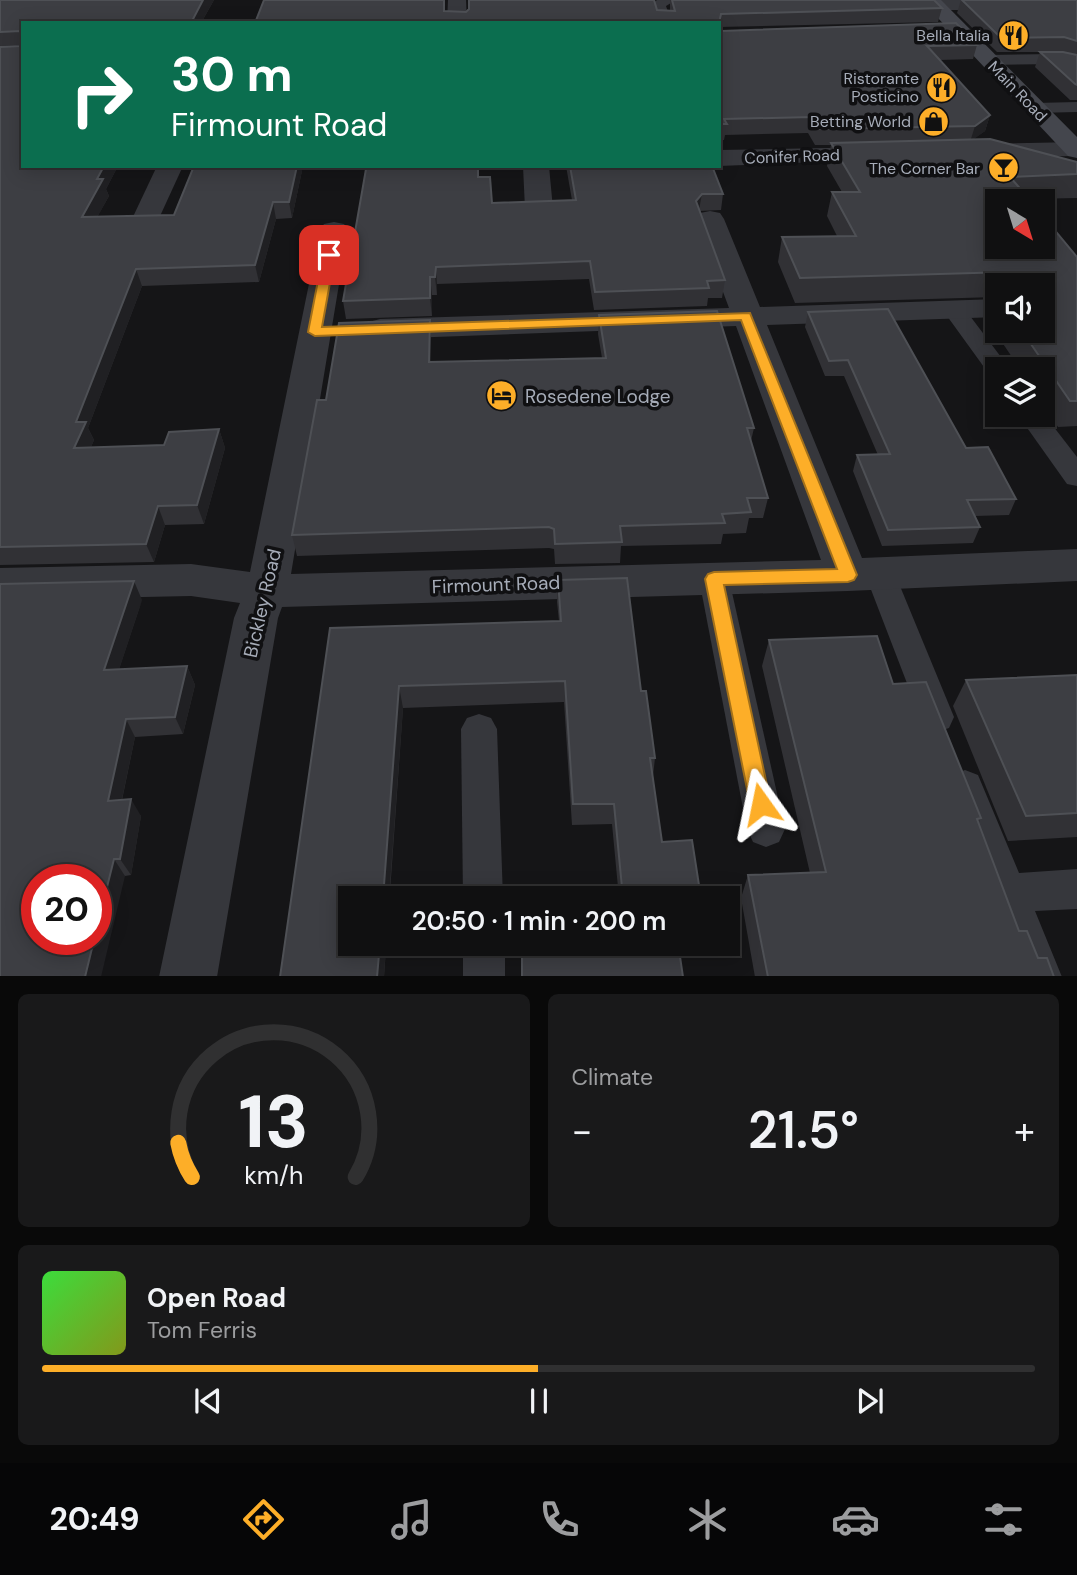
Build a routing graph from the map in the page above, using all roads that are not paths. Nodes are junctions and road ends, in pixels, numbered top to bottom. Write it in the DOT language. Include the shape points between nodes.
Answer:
graph roads {
  1 [pos="457,0"];
  2 [pos="668,0"];
  3 [pos="933,3"];
  4 [pos="1077,4"];
  5 [pos="457,21"];
  6 [pos="664,21"];
  7 [pos="959,30"];
  8 [pos="932,31"];
  9 [pos="988,60"];
  10 [pos="1077,64"];
  11 [pos="1077,107"];
  12 [pos="1035,108"];
  13 [pos="1076,150"];
  14 [pos="955,152"];
  15 [pos="900,153"];
  16 [pos="721,158"];
  17 [pos="169,168"];
  18 [pos="536,168"];
  19 [pos="539,209"];
  20 [pos="710,219"];
  21 [pos="145,221"];
  22 [pos="334,230"];
  23 [pos="985,308"];
  24 [pos="953,309"];
  25 [pos="746,316"];
  26 [pos="315,332"];
  27 [pos="989,357"];
  28 [pos="1040,427"];
  29 [pos="1077,477"];
  30 [pos="1076,567"];
  31 [pos="864,574"];
  32 [pos="714,579"];
  33 [pos="0,584"];
  34 [pos="267,591"];
  35 [pos="479,729"];
  36 [pos="766,829"];
  37 [pos="483,886"];
  38 [pos="1077,889"];
  39 [pos="1007,893"];
  40 [pos="484,956"];
  41 [pos="188,976"];
  42 [pos="484,976"];
  43 [pos="1041,976"];
  1 -- 5 [label="street"];
  2 -- 6 [label="lane" via="659,4"];
  3 -- 4 [label="street"];
  3 -- 7 [label="main road, Main Road"];
  7 -- 8 [label="street"];
  7 -- 9 [label="main road, Main Road"];
  9 -- 10 [label="lane" via="1059,59"];
  9 -- 12 [label="main road, Main Road"];
  11 -- 12 [label="lane"];
  12 -- 13 [label="main road, Main Road"];
  13 -- 14 [label="street"];
  15 -- 16 [label="street, Conifer Road"];
  17 -- 21 [label="street"];
  18 -- 19 [label="street"];
  20 -- 25 [label="street"];
  22 -- 26 [label="street, Bickley Road"];
  23 -- 24 [label="street"];
  24 -- 25 [label="street"];
  24 -- 27 [label="lane"];
  25 -- 26 [label="street"];
  25 -- 31 [label="street"];
  26 -- 34 [label="street, Bickley Road"];
  28 -- 29 [label="lane"];
  30 -- 31 [label="street, Firmount Road"];
  31 -- 32 [label="street, Firmount Road"];
  31 -- 39 [label="lane"];
  32 -- 34 [label="street, Firmount Road"];
  32 -- 36 [label="lane"];
  33 -- 34 [label="street, Firmount Road" via="191,580"];
  34 -- 41 [label="street, Bickley Road" via="256,618"];
  35 -- 37 [label="lane"];
  38 -- 39 [label="lane"];
  39 -- 43 [label="lane"];
  40 -- 42 [label="lane"];
}
